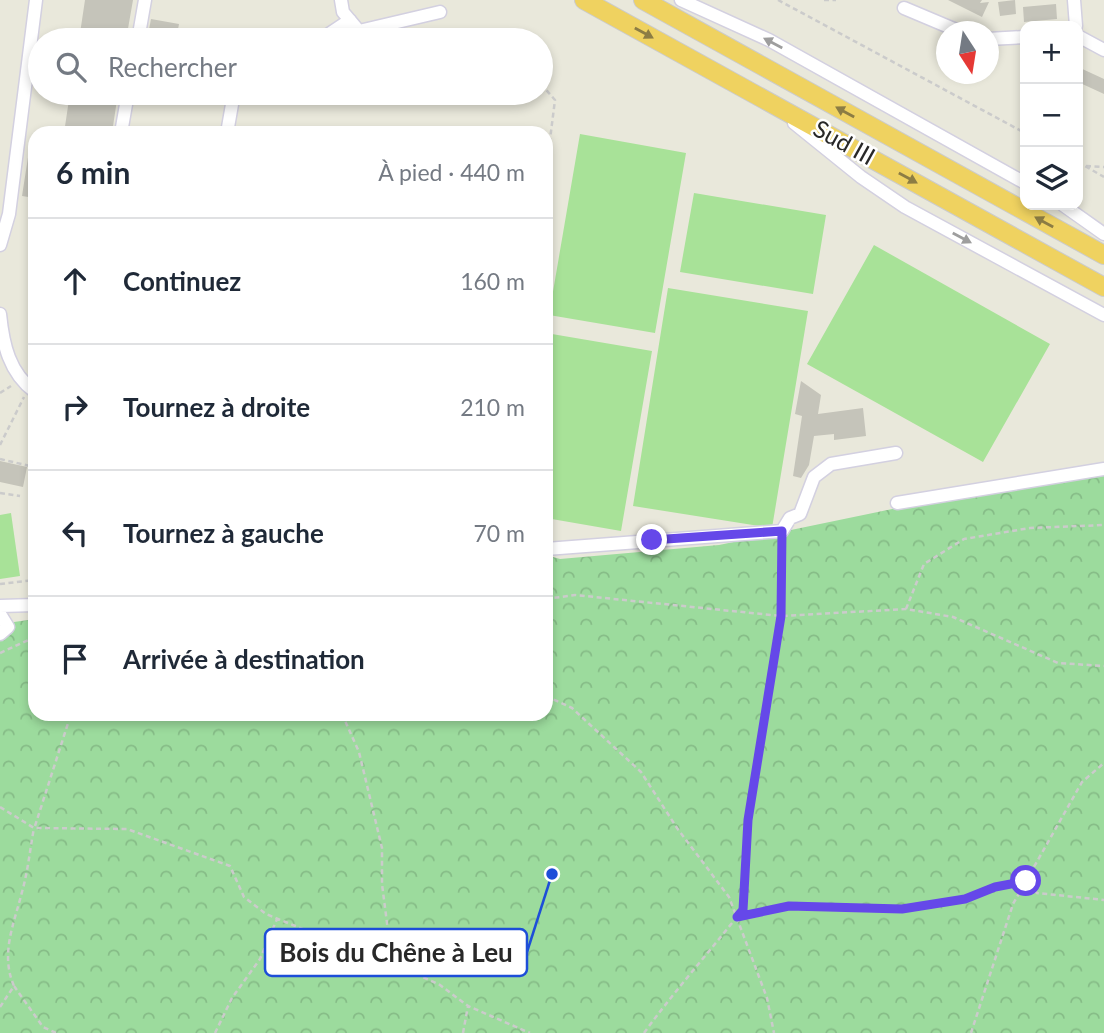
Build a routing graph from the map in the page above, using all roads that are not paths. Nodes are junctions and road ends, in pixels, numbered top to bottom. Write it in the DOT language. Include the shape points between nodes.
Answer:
graph roads {
  1 [pos="36,0"];
  2 [pos="145,0"];
  3 [pos="341,0"];
  4 [pos="584,0"];
  5 [pos="643,0"];
  6 [pos="681,0"];
  7 [pos="1074,0"];
  8 [pos="904,8"];
  9 [pos="440,12"];
  10 [pos="350,20"];
  11 [pos="936,21"];
  12 [pos="1076,21"];
  13 [pos="32,28"];
  14 [pos="140,28"];
  15 [pos="338,28"];
  16 [pos="357,28"];
  17 [pos="372,28"];
  18 [pos="1020,37"];
  19 [pos="999,38"];
  20 [pos="1083,39"];
  21 [pos="1104,50"];
  22 [pos="28,53"];
  23 [pos="767,101"];
  24 [pos="126,105"];
  25 [pos="232,105"];
  26 [pos="122,126"];
  27 [pos="228,126"];
  28 [pos="1020,181"];
  29 [pos="1070,210"];
  30 [pos="4,213"];
  31 [pos="1104,234"];
  32 [pos="0,245"];
  33 [pos="1104,256"];
  34 [pos="1104,286"];
  35 [pos="0,314"];
  36 [pos="1104,315"];
  37 [pos="28,384"];
  38 [pos="895,453"];
  39 [pos="1104,469"];
  40 [pos="897,503"];
  41 [pos="553,548"];
  42 [pos="28,605"];
  43 [pos="0,606"];
  44 [pos="0,614"];
  45 [pos="0,634"];
  1 -- 13 [label="street"];
  2 -- 14 [label="street"];
  3 -- 10 [label="street" via="342,12"];
  4 -- 23 [label="highway, Sud III, one-way"];
  33 -- 5 [label="highway, Sud III, one-way"];
  28 -- 6 [label="street, one-way" via="769,40"];
  7 -- 12 [label="street"];
  8 -- 11 [label="street"];
  9 -- 17 [label="street"];
  10 -- 15 [label="street"];
  10 -- 16 [label="street"];
  18 -- 19 [label="street"];
  20 -- 21 [label="street"];
  22 -- 30 [label="street"];
  23 -- 34 [label="highway, Sud III, one-way"];
  23 -- 36 [label="street, one-way" via="905,207"];
  24 -- 26 [label="street"];
  25 -- 27 [label="street"];
  29 -- 31 [label="street"];
  30 -- 32 [label="street"];
  35 -- 37 [label="street" via="4,351"];
  38 -- 41 [label="street" via="831,464 814,477 800,514 790,518 782,531"];
  39 -- 40 [label="street"];
  42 -- 43 [label="street"];
  44 -- 45 [label="street" via="8,627"];
}
